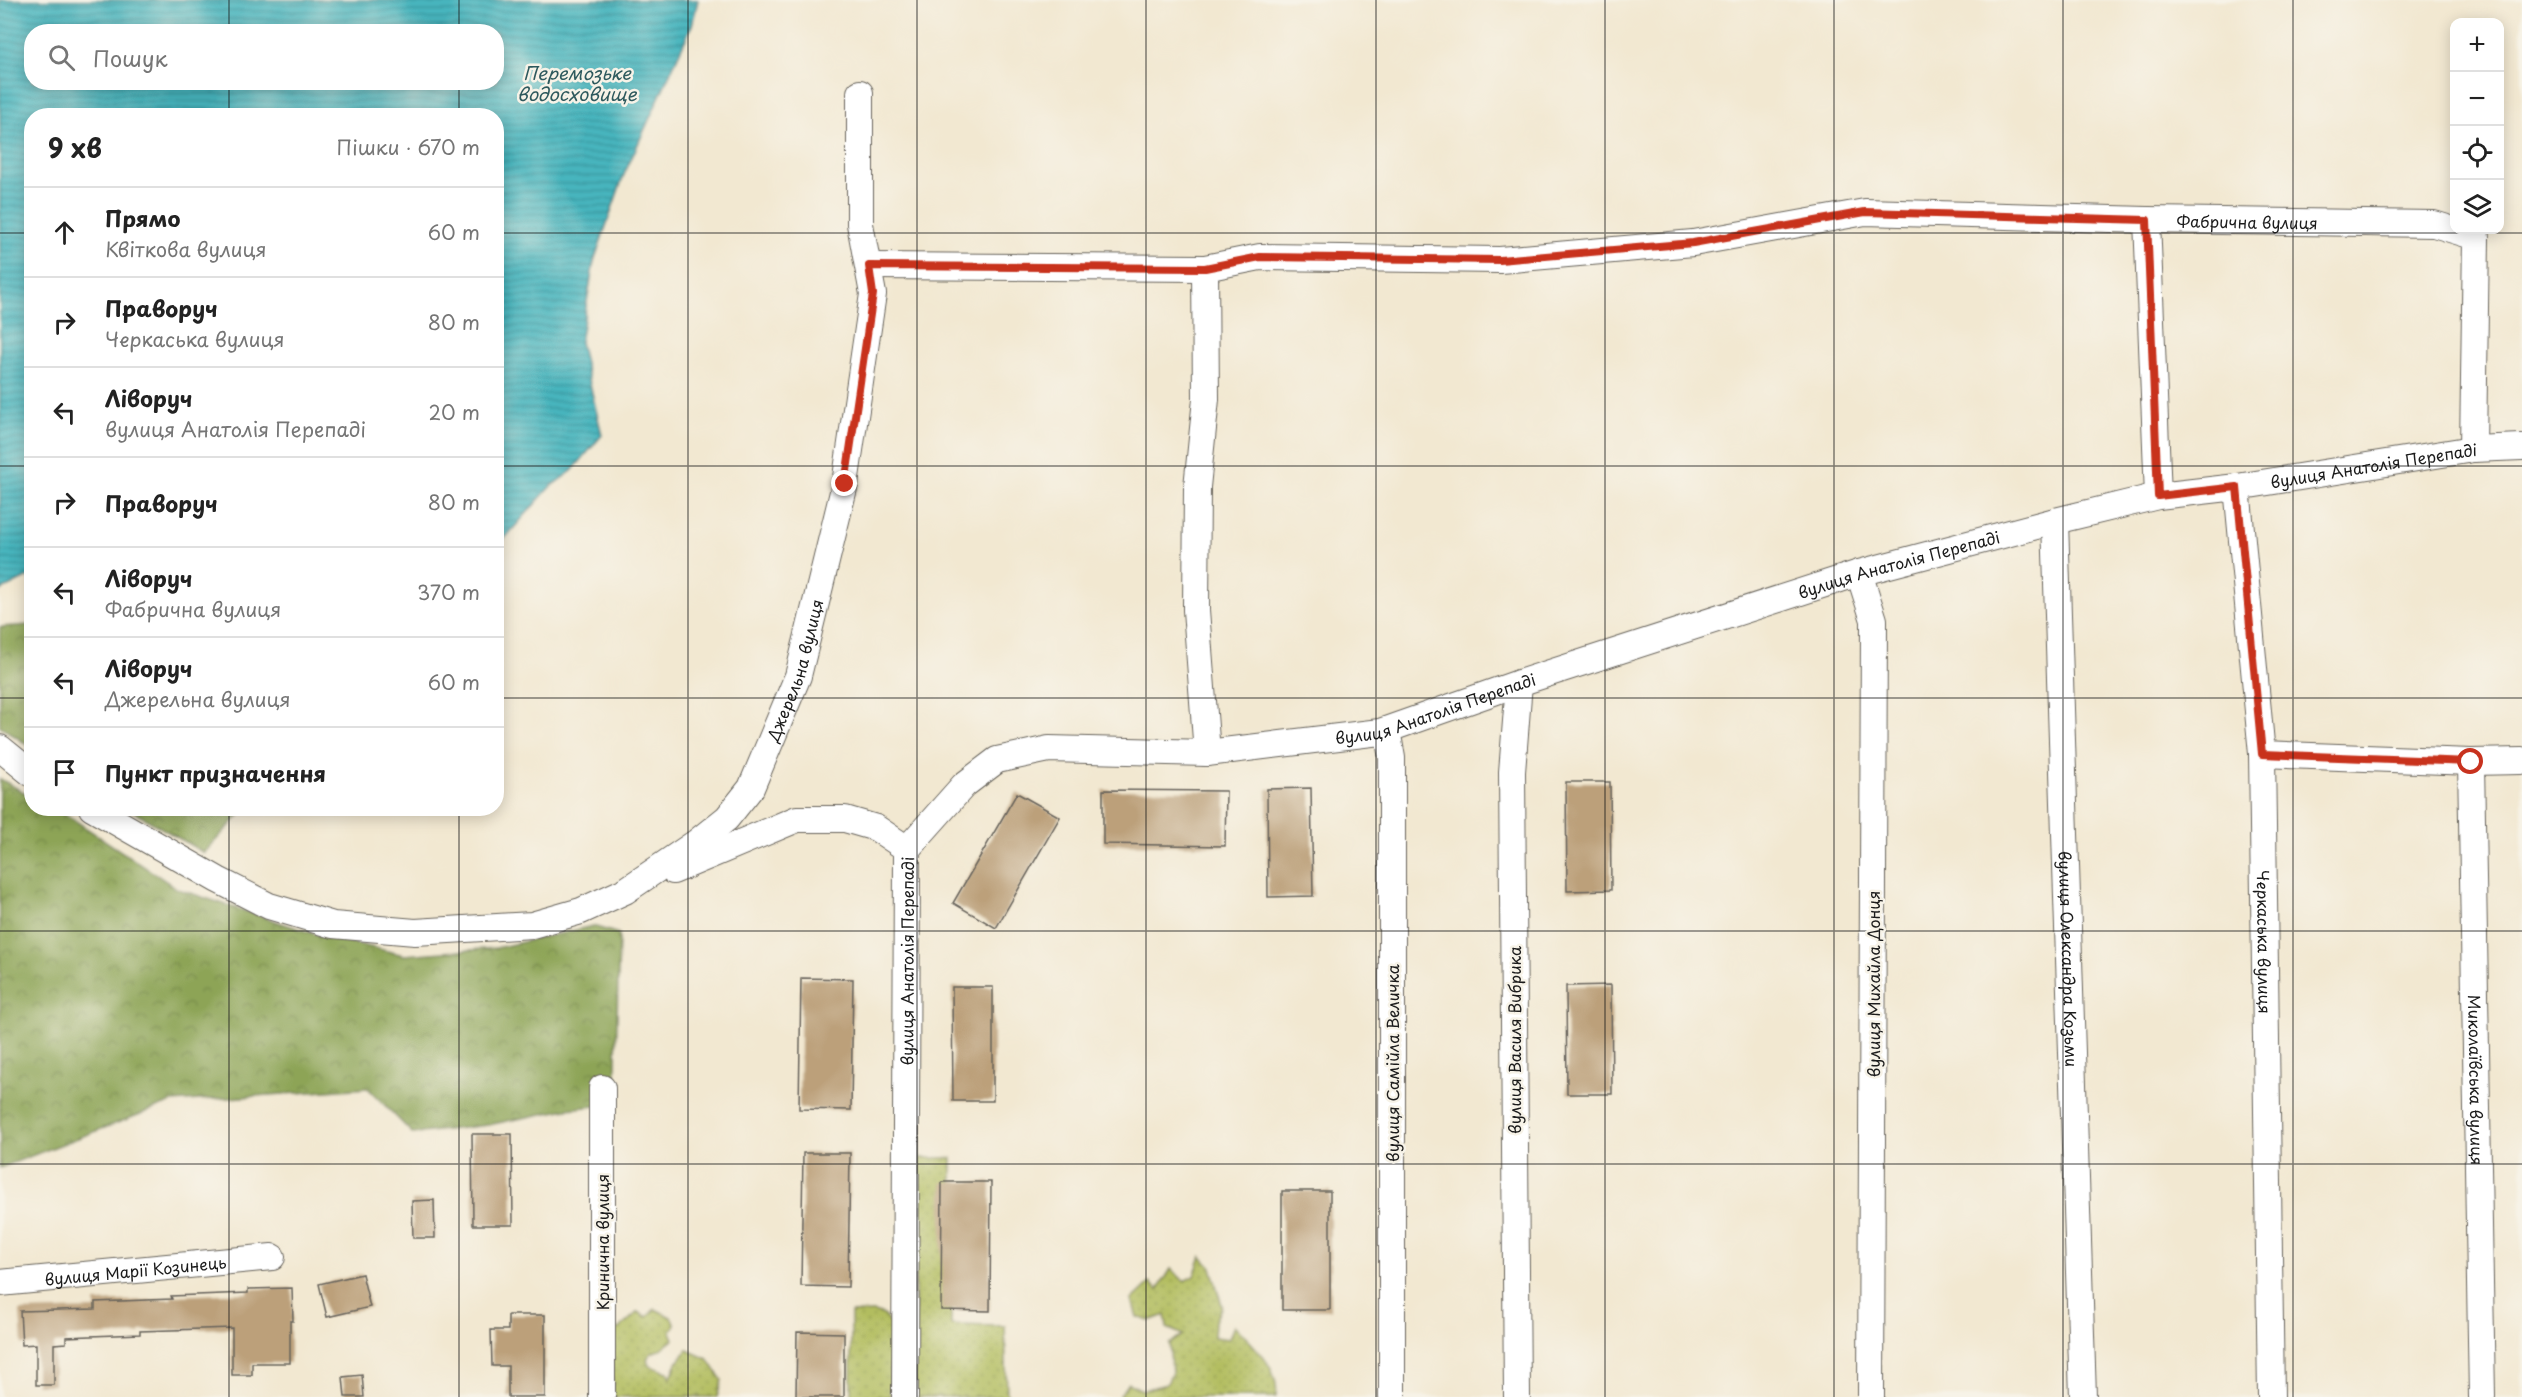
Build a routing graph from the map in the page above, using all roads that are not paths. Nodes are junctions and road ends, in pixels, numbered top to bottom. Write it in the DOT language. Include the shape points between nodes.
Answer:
graph roads {
  1 [pos="860,93"];
  2 [pos="2147,220"];
  3 [pos="869,266"];
  4 [pos="1205,268"];
  5 [pos="2522,447"];
  6 [pos="2473,449"];
  7 [pos="2237,487"];
  8 [pos="2158,496"];
  9 [pos="2055,521"];
  10 [pos="1859,573"];
  11 [pos="1519,683"];
  12 [pos="1387,730"];
  13 [pos="0,748"];
  14 [pos="1207,753"];
  15 [pos="2262,754"];
  16 [pos="2522,761"];
  17 [pos="2471,762"];
  18 [pos="24,768"];
  19 [pos="106,816"];
  20 [pos="907,849"];
  21 [pos="625,891"];
  22 [pos="602,1088"];
  23 [pos="272,1257"];
  24 [pos="0,1283"];
  25 [pos="602,1397"];
  26 [pos="905,1397"];
  27 [pos="1392,1397"];
  28 [pos="1516,1397"];
  29 [pos="1871,1397"];
  30 [pos="2083,1397"];
  31 [pos="2271,1397"];
  32 [pos="2482,1397"];
  1 -- 3 [label="street, Джерельна вулиця" via="860,224"];
  2 -- 4 [label="street, Фабрична вулиця" via="1865,212 1693,243 1511,259 1260,257"];
  2 -- 6 [label="street, Фабрична вулиця" via="2434,224 2476,237"];
  2 -- 8 [label="street"];
  3 -- 4 [label="street, Фабрична вулиця"];
  3 -- 21 [label="street, Джерельна вулиця" via="873,294 845,484 798,676 751,788 727,818"];
  4 -- 14 [label="street" via="1206,399 1197,487 1196,610"];
  5 -- 6 [label="street, вулиця Анатолія Перепаді"];
  6 -- 7 [label="street, вулиця Анатолія Перепаді"];
  7 -- 8 [label="street, вулиця Анатолія Перепаді"];
  7 -- 15 [label="street, Черкаська вулиця"];
  8 -- 9 [label="street, вулиця Анатолія Перепаді"];
  9 -- 10 [label="street, вулиця Анатолія Перепаді"];
  9 -- 30 [label="street, вулиця Олександра Козьми"];
  10 -- 11 [label="street, вулиця Анатолія Перепаді"];
  10 -- 29 [label="street, вулиця Михайла Донця" via="1874,620"];
  11 -- 12 [label="street, вулиця Анатолія Перепаді"];
  11 -- 28 [label="street, вулиця Василя Вибрика" via="1512,772"];
  12 -- 14 [label="street, вулиця Анатолія Перепаді"];
  12 -- 27 [label="street, вулиця Самійла Величка" via="1392,758"];
  13 -- 18 [label="street"];
  14 -- 20 [label="street, вулиця Анатолія Перепаді" via="1049,749 997,760 964,785"];
  15 -- 17 [label="street"];
  15 -- 31 [label="street, Черкаська вулиця"];
  16 -- 17 [label="street"];
  17 -- 32 [label="street, Миколаївська вулиця"];
  19 -- 21 [label="street, Джерельна вулиця" via="269,906 333,926 415,932 532,925"];
  20 -- 21 [label="street" via="876,828 845,819 797,819"];
  20 -- 26 [label="street, вулиця Анатолія Перепаді"];
  22 -- 25 [label="street, Кринична вулиця"];
  23 -- 24 [label="street, вулиця Марії Козинець"];
}
